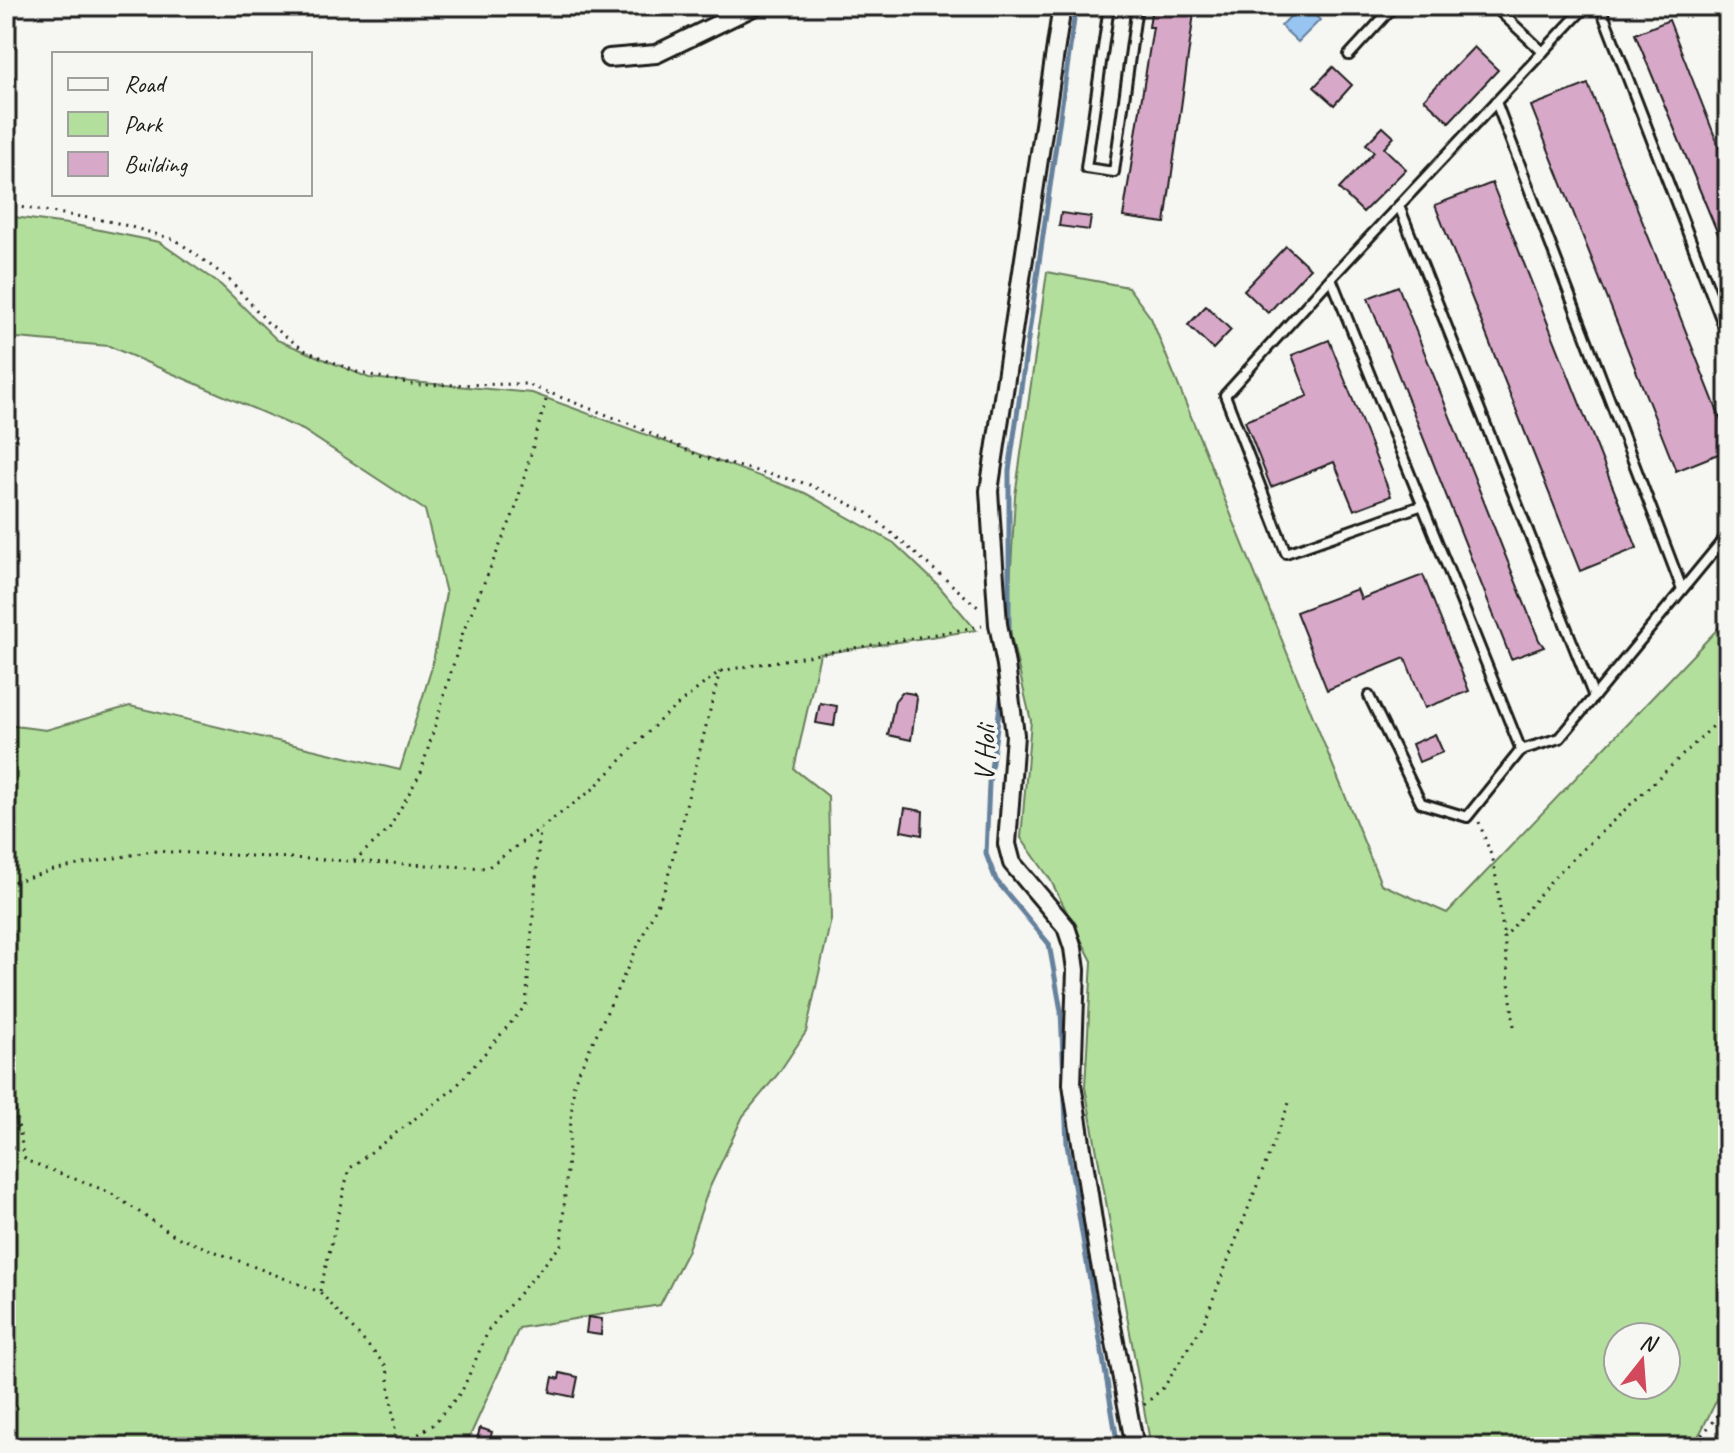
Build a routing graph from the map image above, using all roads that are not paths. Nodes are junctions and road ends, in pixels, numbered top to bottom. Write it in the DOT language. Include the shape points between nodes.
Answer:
graph roads {
  1 [pos="755,6"];
  2 [pos="1062,6"];
  3 [pos="1109,6"];
  4 [pos="1137,6"];
  5 [pos="1394,6"];
  6 [pos="1494,6"];
  7 [pos="1586,6"];
  8 [pos="1600,6"];
  9 [pos="1543,52"];
  10 [pos="1349,55"];
  11 [pos="609,58"];
  12 [pos="1496,102"];
  13 [pos="1399,206"];
  14 [pos="1331,278"];
  15 [pos="1728,337"];
  16 [pos="1423,505"];
  17 [pos="1728,534"];
  18 [pos="1682,589"];
  19 [pos="1369,696"];
  20 [pos="1594,697"];
  21 [pos="1521,750"];
  22 [pos="1135,1447"];
  1 -- 11 [label="street" via="656,54"];
  2 -- 22 [label="street, V Holi" via="989,491 998,624 1015,735 1007,844 1012,863 1066,927 1073,948 1072,1084"];
  3 -- 4 [label="lane" via="1086,168 1114,172"];
  5 -- 10 [label="lane"];
  6 -- 9 [label="lane"];
  7 -- 9 [label="lane"];
  8 -- 15 [label="lane"];
  9 -- 12 [label="lane"];
  12 -- 13 [label="lane"];
  12 -- 18 [label="lane"];
  13 -- 14 [label="lane"];
  13 -- 20 [label="lane"];
  14 -- 16 [label="lane"];
  14 -- 16 [label="lane" via="1225,395 1286,553"];
  16 -- 21 [label="lane"];
  17 -- 18 [label="lane"];
  18 -- 20 [label="lane"];
  19 -- 21 [label="lane" via="1421,803 1467,817"];
  20 -- 21 [label="lane" via="1560,738"];
}
